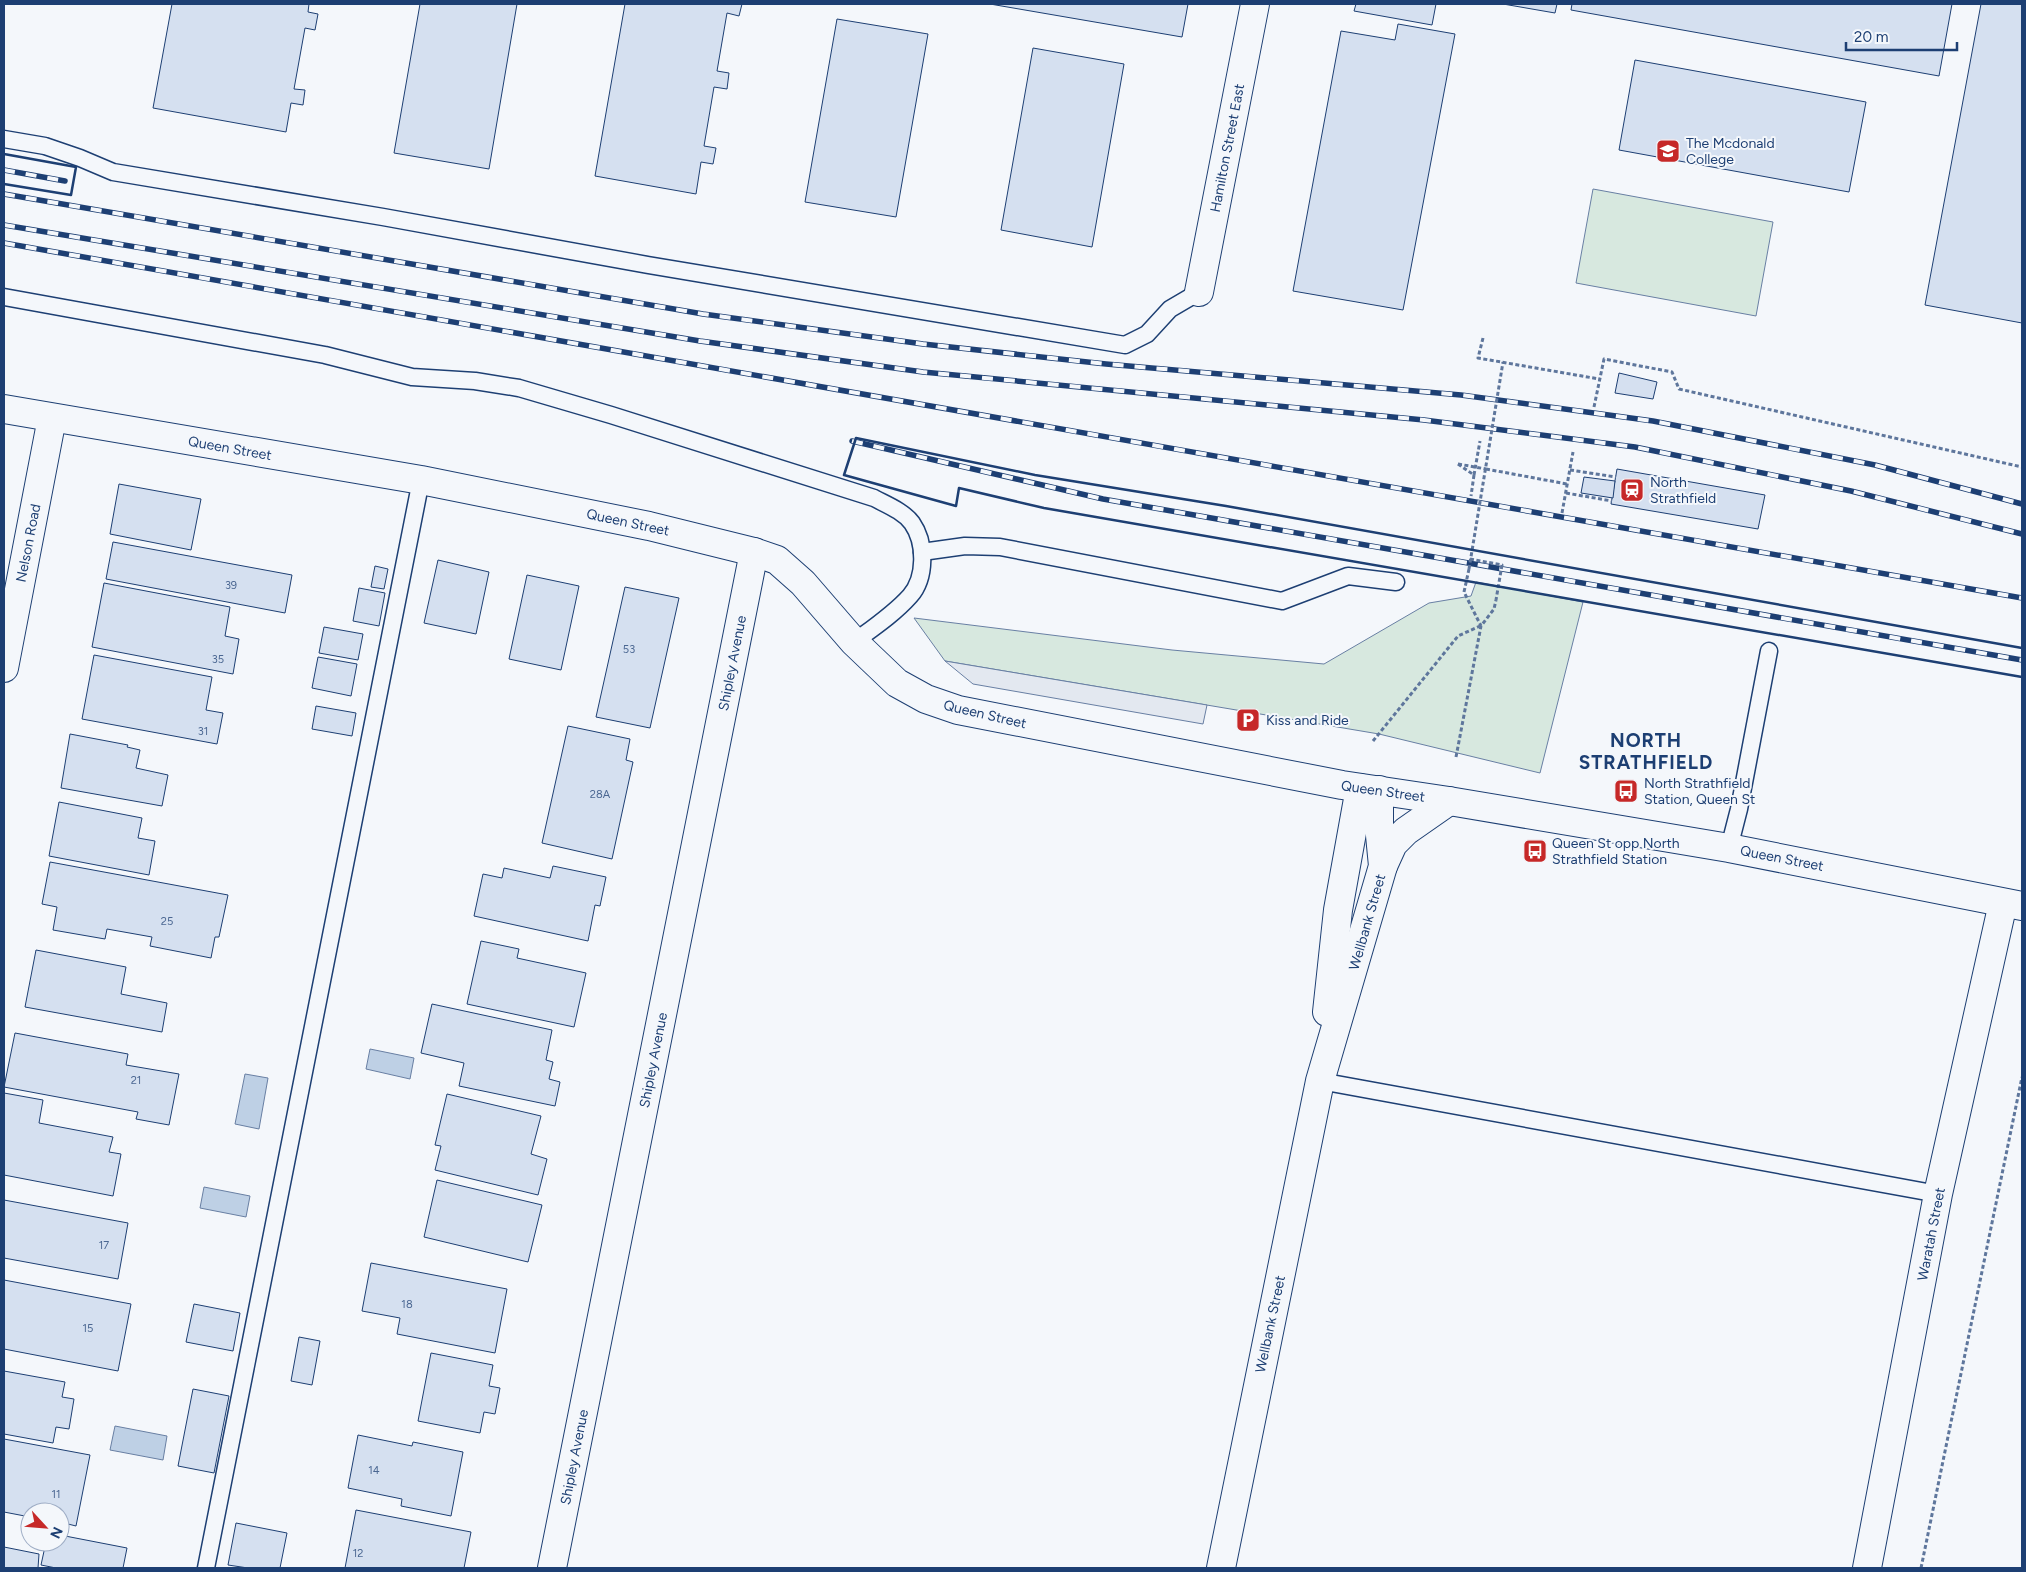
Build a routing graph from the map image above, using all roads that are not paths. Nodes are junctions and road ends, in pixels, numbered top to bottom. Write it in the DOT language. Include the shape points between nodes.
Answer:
graph roads {
  1 [pos="1254,4"];
  2 [pos="4,139"];
  3 [pos="1199,292"];
  4 [pos="4,297"];
  5 [pos="4,409"];
  6 [pos="52,418"];
  7 [pos="421,480"];
  8 [pos="754,552"];
  9 [pos="922,552"];
  10 [pos="1396,582"];
  11 [pos="854,642"];
  12 [pos="1769,651"];
  13 [pos="4,668"];
  14 [pos="1370,789"];
  15 [pos="1448,801"];
  16 [pos="1729,848"];
  17 [pos="1383,866"];
  18 [pos="2013,904"];
  19 [pos="1320,1081"];
  20 [pos="1938,1194"];
  21 [pos="206,1568"];
  22 [pos="552,1568"];
  23 [pos="1221,1568"];
  24 [pos="1867,1568"];
  1 -- 3 [label="street, Hamilton Street East"];
  2 -- 3 [label="lane" via="45,146 113,172 1125,345 1147,334 1170,309"];
  4 -- 9 [label="lane" via="325,355 412,377 520,388 874,498 896,509 911,522"];
  5 -- 6 [label="street, Queen Street"];
  6 -- 7 [label="street, Queen Street"];
  6 -- 13 [label="street, Nelson Road"];
  7 -- 8 [label="street, Queen Street" via="649,526"];
  7 -- 21 [label="lane"];
  8 -- 11 [label="street, Queen Street" via="777,560"];
  8 -- 22 [label="street, Shipley Avenue"];
  9 -- 10 [label="lane" via="965,546 1000,547 1282,601 1348,576"];
  9 -- 11 [label="lane" via="916,587 910,596 891,615"];
  11 -- 14 [label="street, Queen Street" via="898,683 926,699 958,710"];
  12 -- 16 [label="lane"];
  14 -- 15 [label="street, Queen Street"];
  14 -- 17 [label="street, Wellbank Street" via="1379,826"];
  14 -- 19 [label="street, Wellbank Street" via="1338,910"];
  15 -- 16 [label="street, Queen Street"];
  15 -- 17 [label="street" via="1406,831 1393,844"];
  16 -- 18 [label="street, Queen Street"];
  17 -- 19 [label="street, Wellbank Street"];
  18 -- 20 [label="street, Waratah Street"];
  19 -- 20 [label="lane"];
  19 -- 23 [label="street, Wellbank Street"];
  20 -- 24 [label="street, Waratah Street"];
}
